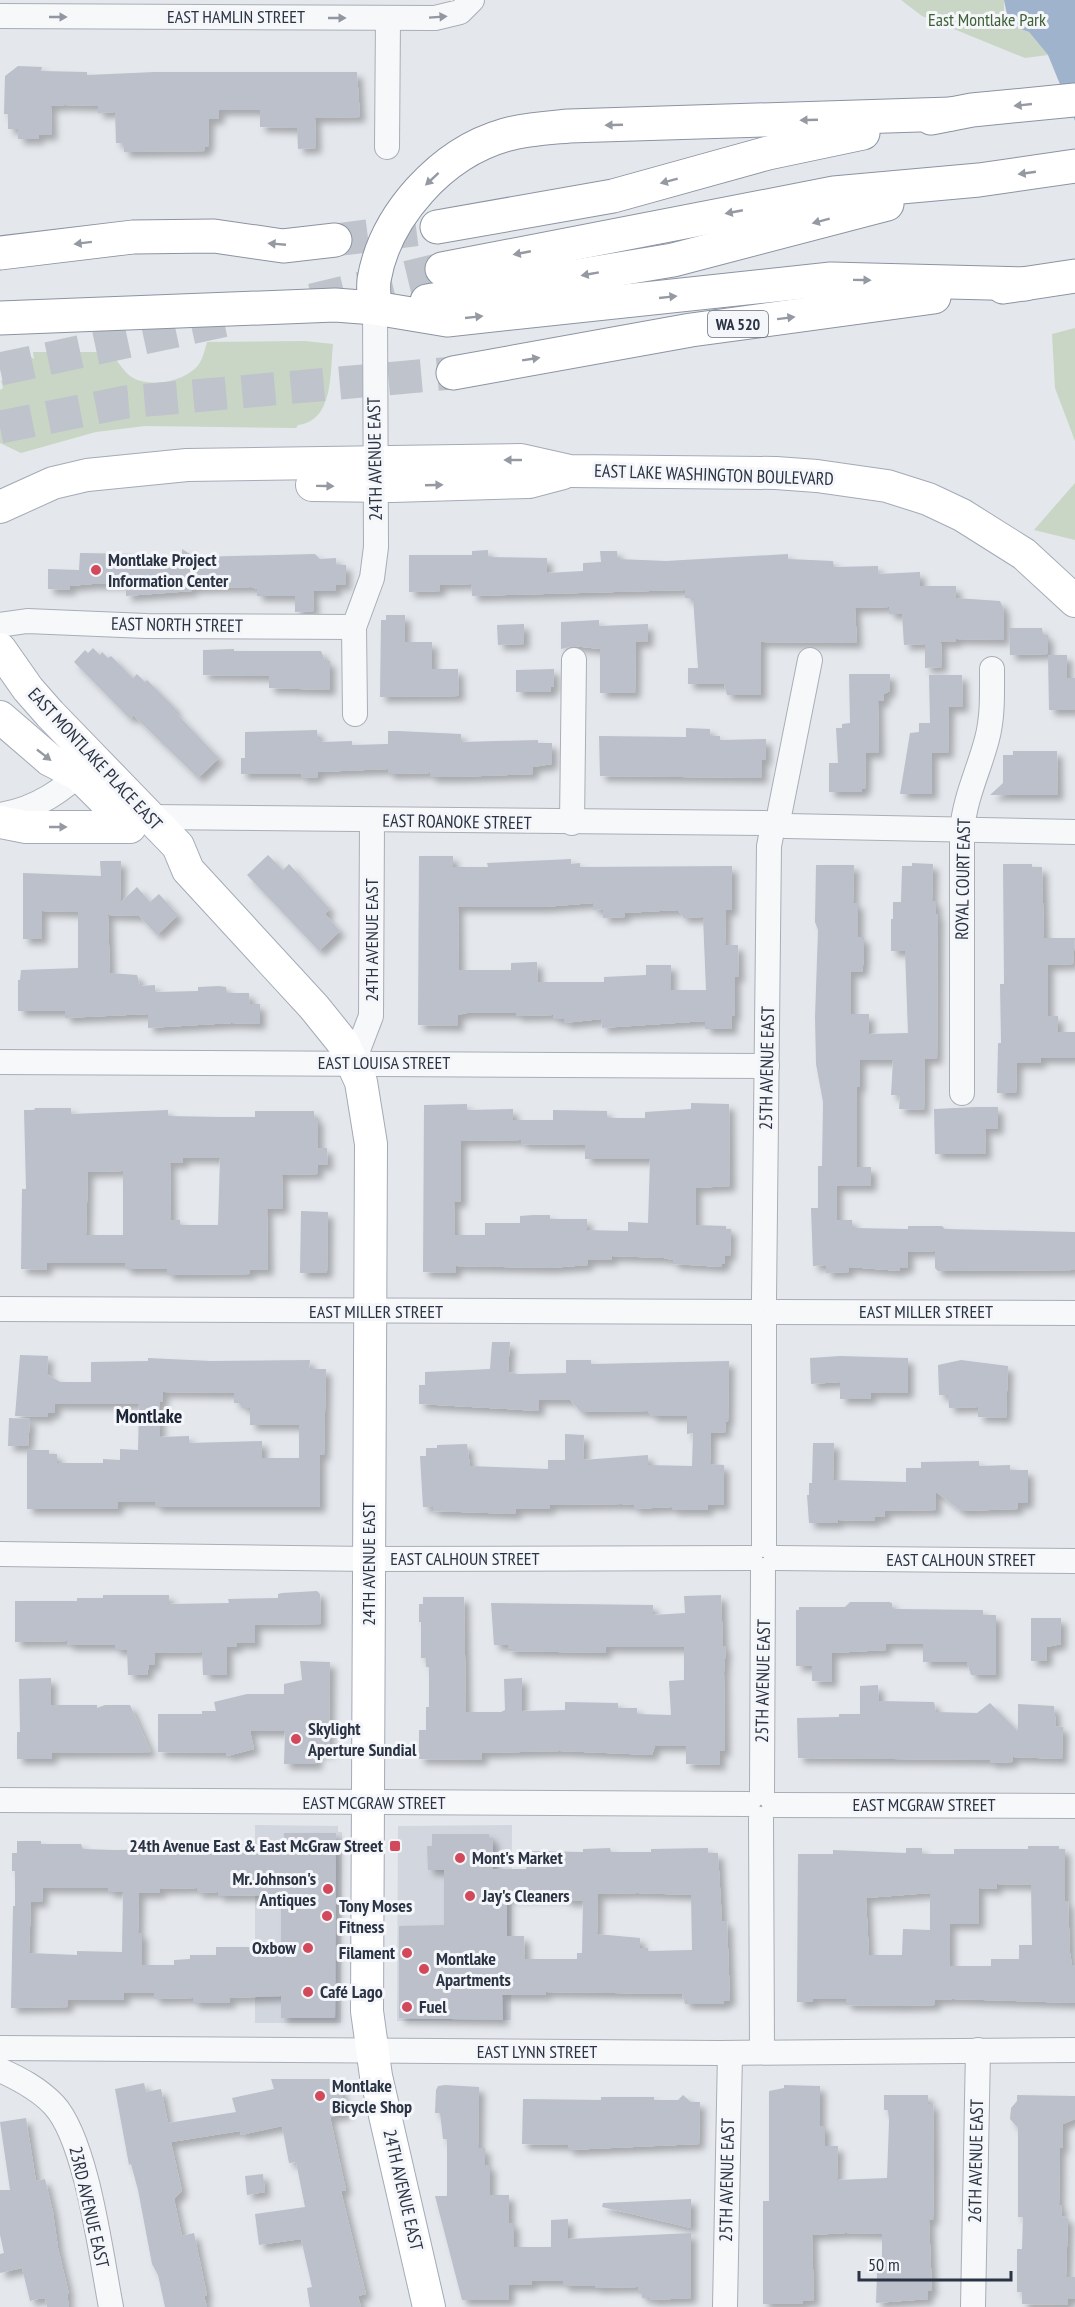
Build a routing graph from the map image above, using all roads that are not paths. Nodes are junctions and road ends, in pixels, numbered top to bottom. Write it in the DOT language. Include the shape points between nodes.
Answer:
graph roads {
  1 [pos="471,2"];
  2 [pos="0,16"];
  3 [pos="388,18"];
  4 [pos="1075,100"];
  5 [pos="961,112"];
  6 [pos="387,147"];
  7 [pos="1075,166"];
  8 [pos="980,180"];
  9 [pos="437,227"];
  10 [pos="335,240"];
  11 [pos="0,254"];
  12 [pos="442,269"];
  13 [pos="1075,276"];
  14 [pos="1025,284"];
  15 [pos="375,308"];
  16 [pos="0,318"];
  17 [pos="453,373"];
  18 [pos="375,475"];
  19 [pos="0,507"];
  20 [pos="0,528"];
  21 [pos="1075,601"];
  22 [pos="0,625"];
  23 [pos="354,627"];
  24 [pos="0,649"];
  25 [pos="574,660"];
  26 [pos="810,660"];
  27 [pos="993,669"];
  28 [pos="355,714"];
  29 [pos="0,717"];
  30 [pos="87,768"];
  31 [pos="0,815"];
  32 [pos="372,820"];
  33 [pos="0,822"];
  34 [pos="140,822"];
  35 [pos="572,823"];
  36 [pos="775,825"];
  37 [pos="962,830"];
  38 [pos="1075,832"];
  39 [pos="0,1062"];
  40 [pos="353,1063"];
  41 [pos="767,1066"];
  42 [pos="962,1093"];
  43 [pos="0,1309"];
  44 [pos="370,1312"];
  45 [pos="764,1312"];
  46 [pos="1075,1313"];
  47 [pos="0,1554"];
  48 [pos="763,1558"];
  49 [pos="369,1559"];
  50 [pos="1075,1561"];
  51 [pos="0,1800"];
  52 [pos="367,1803"];
  53 [pos="761,1805"];
  54 [pos="1075,1806"];
  55 [pos="0,2048"];
  56 [pos="372,2050"];
  57 [pos="978,2050"];
  58 [pos="1075,2050"];
  59 [pos="762,2052"];
  60 [pos="730,2053"];
  61 [pos="0,2070"];
  62 [pos="111,2307"];
  63 [pos="429,2307"];
  64 [pos="725,2307"];
  65 [pos="973,2307"];
  3 -- 1 [label="street, EAST HAMLIN STREET, one-way" via="448,17"];
  2 -- 3 [label="street, EAST HAMLIN STREET, one-way"];
  3 -- 6 [label="street"];
  4 -- 5 [label="highway, one-way"];
  5 -- 9 [label="highway, one-way" via="768,153 613,196"];
  5 -- 15 [label="highway, one-way" via="569,126 535,128 502,136 443,168 412,200 384,248 374,280"];
  7 -- 8 [label="highway, one-way"];
  8 -- 12 [label="highway, one-way" via="834,193"];
  8 -- 15 [label="highway, one-way" via="673,260"];
  10 -- 11 [label="highway, one-way" via="283,246 214,236 132,237"];
  13 -- 14 [label="highway, WA 520"];
  15 -- 14 [label="highway, one-way" via="447,320 831,279"];
  17 -- 14 [label="highway, WA 520, one-way" via="691,330"];
  15 -- 16 [label="highway" via="335,306"];
  15 -- 18 [label="street, 24TH AVENUE EAST"];
  18 -- 19 [label="main road, EAST LAKE WASHINGTON BOULEVARD" via="187,465 87,475 53,483"];
  20 -- 18 [label="main road, EAST LAKE WASHINGTON BOULEVARD, one-way" via="58,502 97,492"];
  18 -- 21 [label="main road, EAST LAKE WASHINGTON BOULEVARD" via="530,482 570,471 776,473 887,486 962,515 1023,554"];
  18 -- 23 [label="street, 24TH AVENUE EAST" via="376,547 372,578"];
  22 -- 23 [label="street, EAST NORTH STREET" via="27,621"];
  23 -- 28 [label="street, 24TH AVENUE EAST"];
  24 -- 30 [label="main road, EAST MONTLAKE PLACE EAST"];
  25 -- 35 [label="street"];
  26 -- 36 [label="street, 25TH AVENUE EAST"];
  27 -- 37 [label="street, ROYAL COURT EAST" via="987,739 966,799"];
  29 -- 30 [label="main road, EAST MONTLAKE PLACE EAST, one-way" via="50,760"];
  30 -- 31 [label="street" via="65,789 40,804"];
  30 -- 34 [label="main road, EAST MONTLAKE PLACE EAST"];
  32 -- 34 [label="street, EAST ROANOKE STREET"];
  32 -- 35 [label="street, EAST ROANOKE STREET"];
  32 -- 40 [label="street, 24TH AVENUE EAST" via="371,1016"];
  33 -- 34 [label="main road, one-way" via="26,827"];
  34 -- 40 [label="main road, EAST MONTLAKE PLACE EAST" via="162,860 188,870 330,1024"];
  35 -- 36 [label="street, EAST ROANOKE STREET"];
  36 -- 37 [label="street, EAST ROANOKE STREET"];
  36 -- 41 [label="street, 25TH AVENUE EAST" via="769,846"];
  37 -- 38 [label="street, EAST ROANOKE STREET"];
  37 -- 42 [label="street, ROYAL COURT EAST"];
  39 -- 40 [label="street, EAST LOUISA STREET"];
  40 -- 41 [label="street, EAST LOUISA STREET"];
  40 -- 44 [label="main road, 24TH AVENUE EAST" via="370,1123"];
  41 -- 45 [label="street, 25TH AVENUE EAST"];
  43 -- 44 [label="street, EAST MILLER STREET"];
  44 -- 45 [label="street, EAST MILLER STREET"];
  44 -- 49 [label="main road, 24TH AVENUE EAST"];
  45 -- 46 [label="street, EAST MILLER STREET"];
  45 -- 48 [label="street, 25TH AVENUE EAST"];
  47 -- 49 [label="street, EAST CALHOUN STREET"];
  48 -- 49 [label="street, EAST CALHOUN STREET"];
  48 -- 50 [label="street, EAST CALHOUN STREET"];
  48 -- 53 [label="street, 25TH AVENUE EAST"];
  49 -- 52 [label="main road, 24TH AVENUE EAST"];
  51 -- 52 [label="street, EAST MCGRAW STREET"];
  52 -- 53 [label="street, EAST MCGRAW STREET"];
  52 -- 56 [label="main road, 24TH AVENUE EAST" via="367,2011"];
  53 -- 54 [label="street, EAST MCGRAW STREET"];
  53 -- 59 [label="street, 25TH AVENUE EAST"];
  55 -- 56 [label="street, EAST LYNN STREET"];
  56 -- 60 [label="street, EAST LYNN STREET"];
  56 -- 63 [label="main road, 24TH AVENUE EAST"];
  57 -- 58 [label="street, EAST LYNN STREET"];
  57 -- 59 [label="street, EAST LYNN STREET"];
  57 -- 65 [label="street, 26TH AVENUE EAST"];
  59 -- 60 [label="street, EAST LYNN STREET"];
  60 -- 64 [label="street, 25TH AVENUE EAST"];
  61 -- 62 [label="street, 23RD AVENUE EAST" via="32,2086 68,2126 79,2152"];
}
